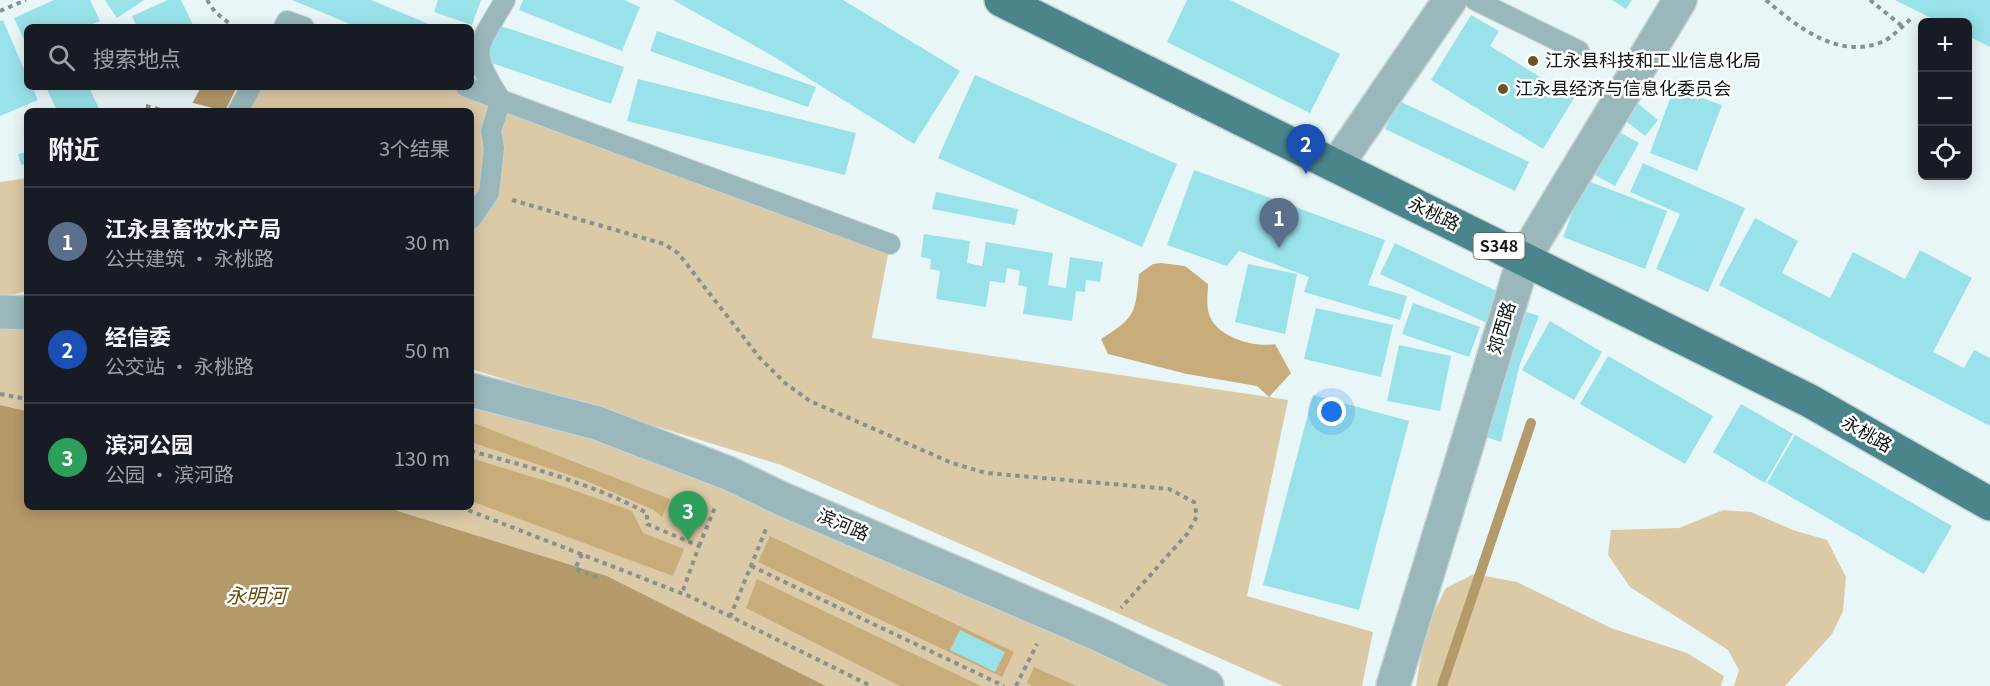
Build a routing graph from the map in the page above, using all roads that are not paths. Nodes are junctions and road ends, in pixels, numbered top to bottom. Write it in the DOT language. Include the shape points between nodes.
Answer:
graph roads {
  1 [pos="505,0"];
  2 [pos="1001,0"];
  3 [pos="1450,0"];
  4 [pos="1475,0"];
  5 [pos="1680,0"];
  6 [pos="1579,51"];
  7 [pos="249,90"];
  8 [pos="474,90"];
  9 [pos="501,100"];
  10 [pos="240,108"];
  11 [pos="1336,166"];
  12 [pos="474,215"];
  13 [pos="891,244"];
  14 [pos="1524,258"];
  15 [pos="0,312"];
  16 [pos="24,313"];
  17 [pos="474,391"];
  18 [pos="1990,504"];
  19 [pos="1207,686"];
  20 [pos="1393,686"];
  1 -- 9 [label="lane" via="478,47 479,62"];
  2 -- 11 [label="main road, 永桃路 / S348"];
  3 -- 11 [label="street"];
  4 -- 6 [label="lane"];
  5 -- 14 [label="street, 郊西路"];
  7 -- 10 [label="lane"];
  8 -- 9 [label="lane"];
  9 -- 12 [label="lane" via="491,131 494,148 489,193"];
  9 -- 13 [label="lane"];
  11 -- 14 [label="main road, 永桃路 / S348"];
  14 -- 18 [label="main road, 永桃路 / S348" via="1810,401"];
  14 -- 20 [label="street, 郊西路"];
  15 -- 16 [label="street"];
  17 -- 19 [label="street, 滨河路" via="597,423 728,473 1098,634"];
}
